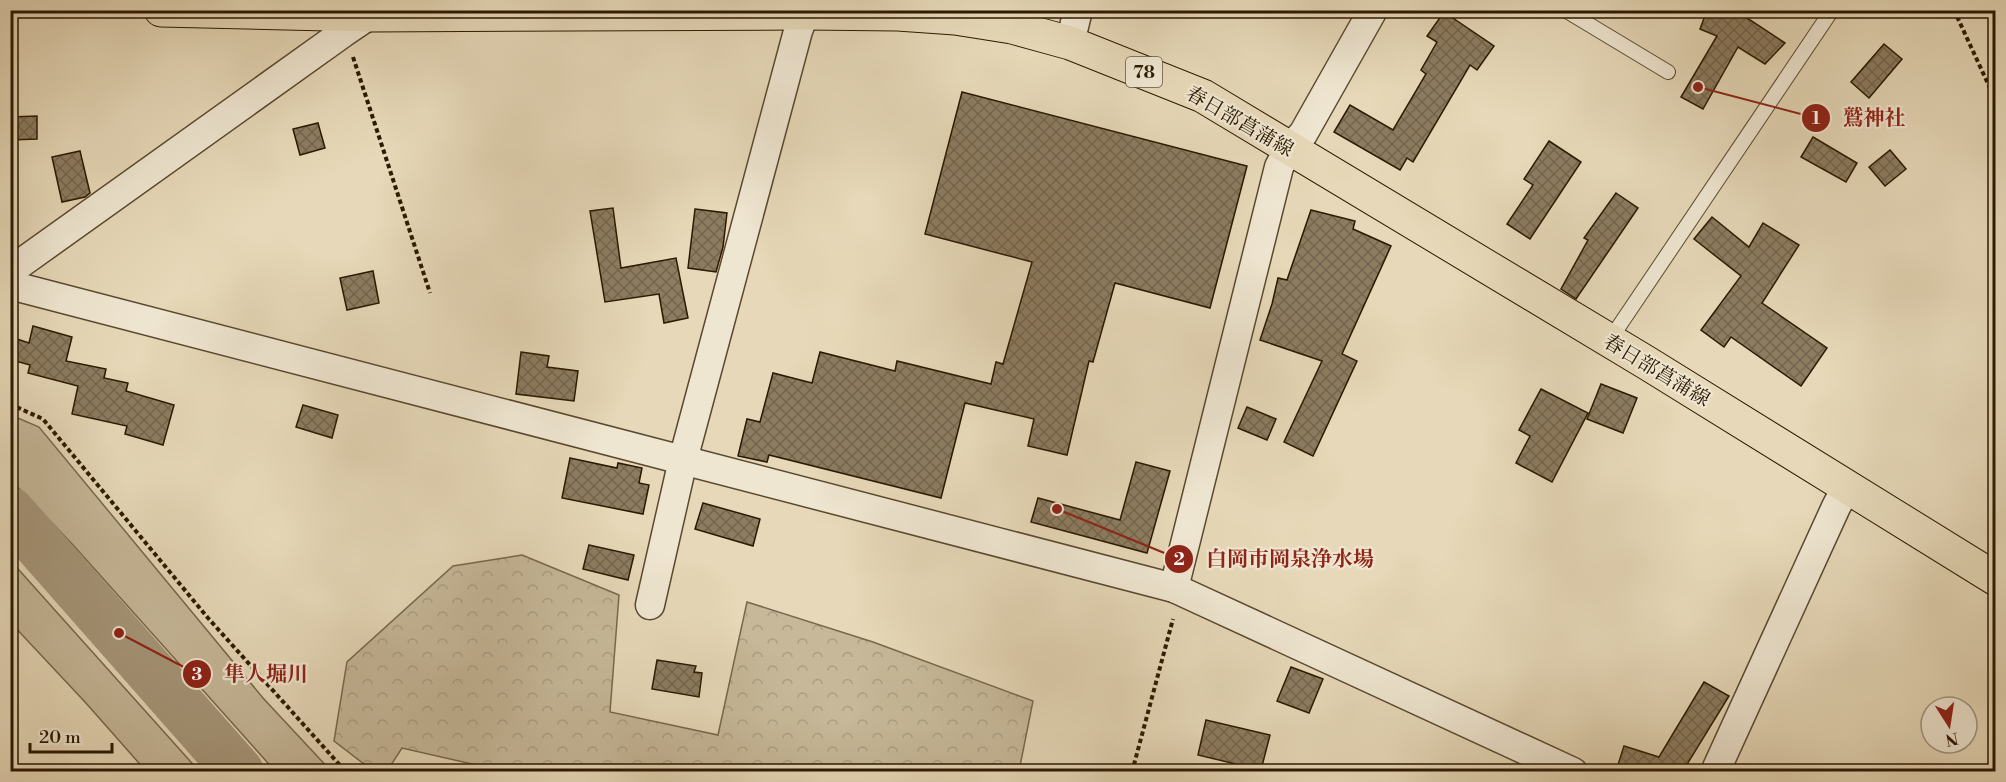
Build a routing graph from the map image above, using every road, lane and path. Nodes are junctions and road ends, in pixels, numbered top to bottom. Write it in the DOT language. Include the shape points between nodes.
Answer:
graph roads {
  1 [pos="161,10"];
  2 [pos="1078,10"];
  3 [pos="1373,10"];
  4 [pos="1565,10"];
  5 [pos="1832,10"];
  6 [pos="1954,10"];
  7 [pos="373,13"];
  8 [pos="805,13"];
  9 [pos="329,19"];
  10 [pos="1070,43"];
  11 [pos="1668,72"];
  12 [pos="1995,102"];
  13 [pos="1289,148"];
  14 [pos="10,271"];
  15 [pos="10,285"];
  16 [pos="430,293"];
  17 [pos="1609,341"];
  18 [pos="10,404"];
  19 [pos="683,460"];
  20 [pos="1847,486"];
  21 [pos="1995,579"];
  22 [pos="1177,589"];
  23 [pos="650,605"];
  24 [pos="346,771"];
  25 [pos="1132,771"];
  26 [pos="1573,771"];
  27 [pos="1715,771"];
  1 -- 9 [label="main road, 春日部菖蒲線 / 78"];
  2 -- 10 [label="street"];
  3 -- 13 [label="street" via="1303,134"];
  4 -- 11 [label="lane"];
  5 -- 17 [label="lane"];
  6 -- 12 [label="path"];
  7 -- 8 [label="main road, 春日部菖蒲線 / 78"];
  7 -- 9 [label="main road, 春日部菖蒲線 / 78"];
  8 -- 10 [label="main road, 春日部菖蒲線 / 78" via="956,18 1012,27"];
  8 -- 19 [label="street"];
  9 -- 14 [label="street"];
  9 -- 16 [label="path" via="349,43"];
  10 -- 13 [label="main road, 春日部菖蒲線 / 78" via="1203,96"];
  13 -- 17 [label="main road, 春日部菖蒲線 / 78"];
  13 -- 22 [label="street" via="1279,167 1266,216"];
  15 -- 19 [label="street"];
  17 -- 20 [label="main road, 春日部菖蒲線 / 78"];
  18 -- 24 [label="path" via="43,419 208,618"];
  19 -- 22 [label="street"];
  19 -- 23 [label="street"];
  20 -- 21 [label="main road, 春日部菖蒲線 / 78"];
  20 -- 27 [label="street"];
  22 -- 25 [label="path"];
  22 -- 26 [label="street"];
}
